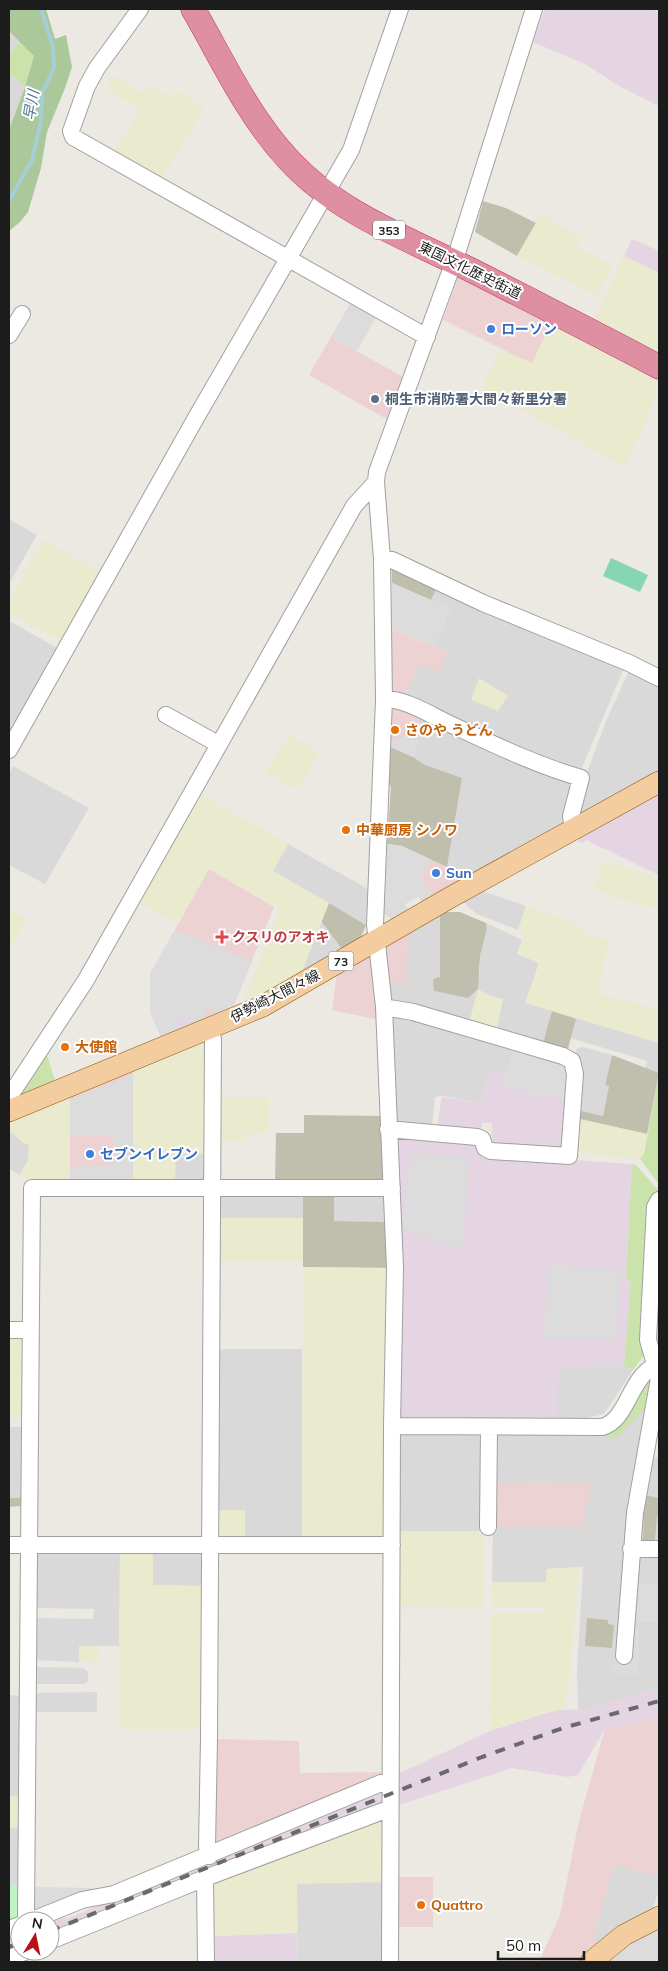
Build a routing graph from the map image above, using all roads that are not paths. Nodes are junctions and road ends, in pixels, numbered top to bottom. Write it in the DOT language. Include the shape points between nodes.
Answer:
graph roads {
  1 [pos="140,9"];
  2 [pos="193,9"];
  3 [pos="400,9"];
  4 [pos="534,9"];
  5 [pos="325,192"];
  6 [pos="287,260"];
  7 [pos="454,262"];
  8 [pos="22,314"];
  9 [pos="9,335"];
  10 [pos="427,337"];
  11 [pos="659,367"];
  12 [pos="376,482"];
  13 [pos="382,559"];
  14 [pos="659,678"];
  15 [pos="384,698"];
  16 [pos="166,715"];
  17 [pos="218,744"];
  18 [pos="9,750"];
  19 [pos="659,782"];
  20 [pos="573,829"];
  21 [pos="377,939"];
  22 [pos="384,1008"];
  23 [pos="209,1029"];
  24 [pos="9,1097"];
  25 [pos="9,1111"];
  26 [pos="388,1129"];
  27 [pos="392,1188"];
  28 [pos="213,1189"];
  29 [pos="659,1200"];
  30 [pos="9,1330"];
  31 [pos="30,1330"];
  32 [pos="658,1364"];
  33 [pos="392,1426"];
  34 [pos="489,1428"];
  35 [pos="652,1453"];
  36 [pos="488,1527"];
  37 [pos="9,1545"];
  38 [pos="30,1545"];
  39 [pos="392,1545"];
  40 [pos="209,1546"];
  41 [pos="631,1549"];
  42 [pos="659,1549"];
  43 [pos="624,1656"];
  44 [pos="390,1782"];
  45 [pos="390,1811"];
  46 [pos="210,1856"];
  47 [pos="205,1878"];
  48 [pos="26,1911"];
  49 [pos="54,1911"];
  50 [pos="659,1917"];
  51 [pos="60,1937"];
  52 [pos="206,1962"];
  53 [pos="390,1962"];
  54 [pos="591,1962"];
  1 -- 6 [label="street" via="87,86 71,131 73,137"];
  2 -- 5 [label="highway, 東国文化歴史街道 / 353" via="270,137 288,160"];
  3 -- 5 [label="street" via="351,150"];
  4 -- 7 [label="street"];
  5 -- 6 [label="street"];
  5 -- 7 [label="highway, 東国文化歴史街道 / 353" via="392,232"];
  6 -- 10 [label="street"];
  6 -- 18 [label="street"];
  7 -- 10 [label="street"];
  7 -- 11 [label="highway, 東国文化歴史街道 / 353"];
  8 -- 9 [label="street"];
  10 -- 12 [label="street"];
  12 -- 13 [label="street"];
  12 -- 17 [label="street" via="354,506"];
  13 -- 14 [label="street" via="392,560"];
  13 -- 15 [label="street"];
  15 -- 20 [label="street" via="418,709 543,767 581,778 571,816"];
  15 -- 21 [label="street" via="376,880"];
  16 -- 17 [label="street"];
  17 -- 24 [label="street" via="86,980"];
  19 -- 20 [label="main road, 伊勢崎大間々線 / 73"];
  20 -- 21 [label="main road, 伊勢崎大間々線 / 73"];
  21 -- 22 [label="street"];
  21 -- 23 [label="main road, 伊勢崎大間々線 / 73" via="286,994"];
  22 -- 26 [label="street"];
  22 -- 26 [label="street" via="413,1012 564,1056 572,1061 574,1074 568,1156 490,1151 477,1137"];
  23 -- 25 [label="main road, 伊勢崎大間々線 / 73"];
  23 -- 28 [label="street" via="213,1039"];
  26 -- 27 [label="street"];
  27 -- 28 [label="street"];
  27 -- 33 [label="street" via="396,1268"];
  28 -- 31 [label="street" via="32,1188"];
  28 -- 40 [label="street"];
  29 -- 32 [label="street" via="655,1207 648,1340"];
  30 -- 31 [label="street"];
  31 -- 38 [label="street"];
  32 -- 34 [label="street" via="641,1377 618,1416 606,1426"];
  32 -- 35 [label="street"];
  33 -- 34 [label="street"];
  33 -- 39 [label="street"];
  34 -- 36 [label="street"];
  35 -- 41 [label="street" via="639,1484"];
  37 -- 38 [label="street"];
  38 -- 40 [label="street"];
  38 -- 48 [label="street"];
  39 -- 40 [label="street"];
  39 -- 44 [label="street"];
  40 -- 46 [label="street" via="207,1847"];
  41 -- 42 [label="street"];
  41 -- 43 [label="street"];
  44 -- 45 [label="street"];
  44 -- 46 [label="street"];
  45 -- 47 [label="street"];
  45 -- 53 [label="street"];
  46 -- 49 [label="street" via="114,1894 82,1900"];
  47 -- 51 [label="street"];
  47 -- 52 [label="street"];
  50 -- 54 [label="main road" via="624,1935"];
}
